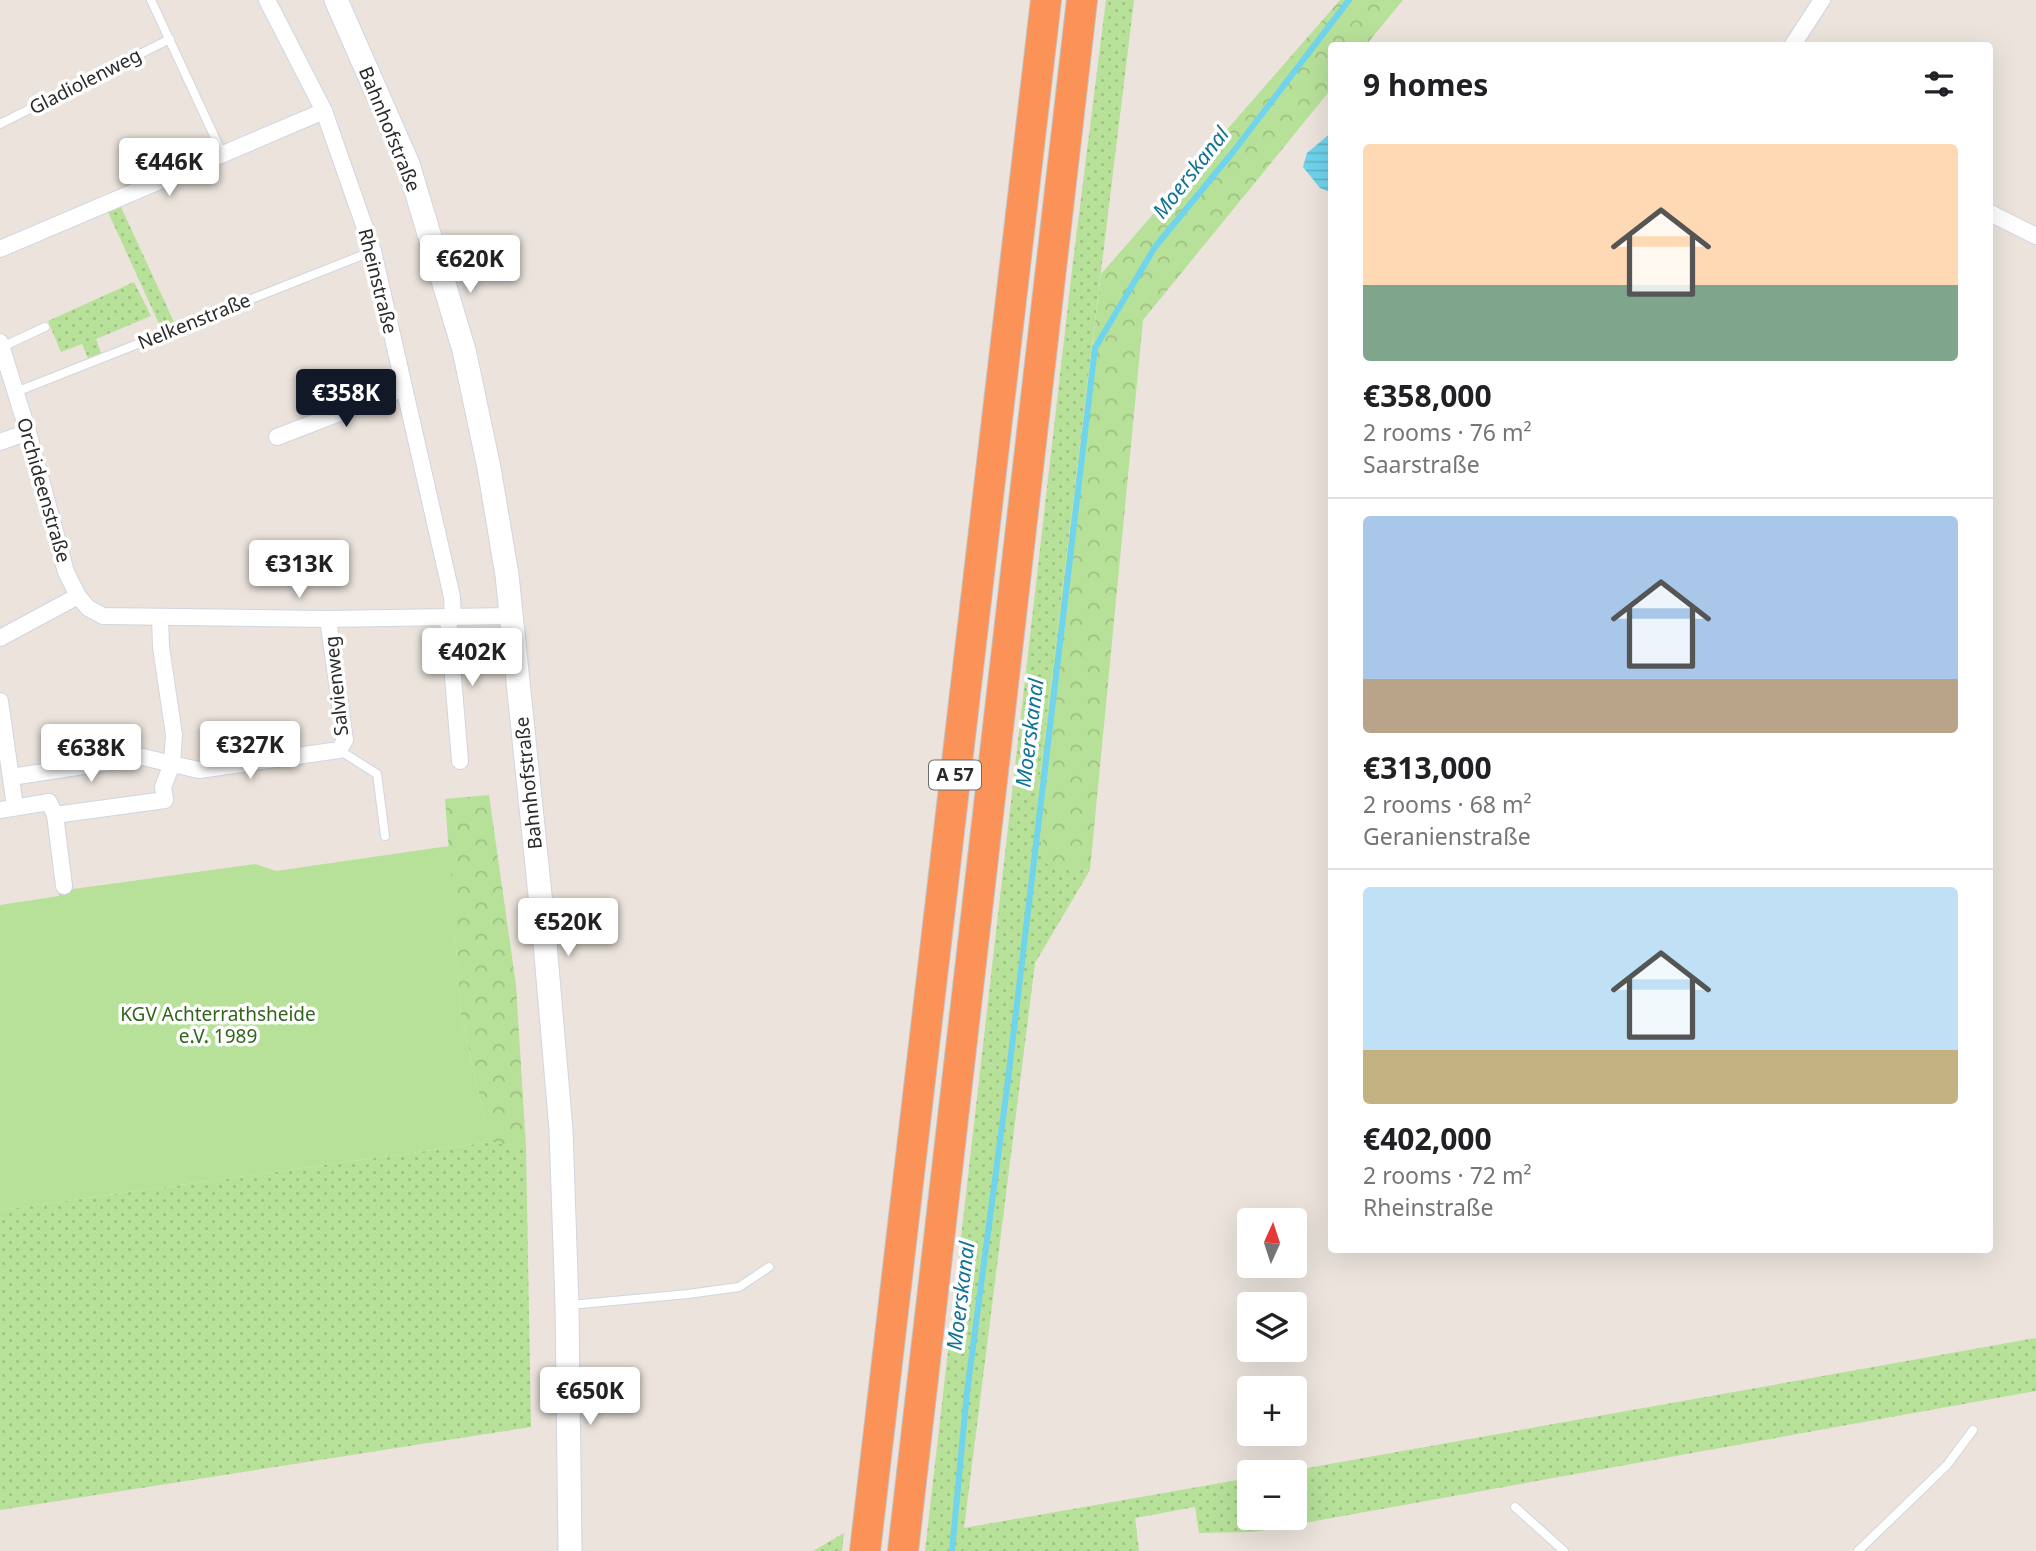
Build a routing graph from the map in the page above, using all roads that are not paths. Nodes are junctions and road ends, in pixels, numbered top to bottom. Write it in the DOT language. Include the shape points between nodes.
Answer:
graph roads {
  1 [pos="151,0"];
  2 [pos="267,0"];
  3 [pos="336,0"];
  4 [pos="1046,0"];
  5 [pos="1082,0"];
  6 [pos="1822,0"];
  7 [pos="170,39"];
  8 [pos="1795,42"];
  9 [pos="324,111"];
  10 [pos="0,124"];
  11 [pos="223,155"];
  12 [pos="1993,214"];
  13 [pos="2036,236"];
  14 [pos="0,250"];
  15 [pos="373,251"];
  16 [pos="45,327"];
  17 [pos="1,345"];
  18 [pos="404,388"];
  19 [pos="16,392"];
  20 [pos="28,432"];
  21 [pos="277,437"];
  22 [pos="0,442"];
  23 [pos="78,596"];
  24 [pos="511,616"];
  25 [pos="160,617"];
  26 [pos="450,617"];
  27 [pos="328,619"];
  28 [pos="0,638"];
  29 [pos="0,701"];
  30 [pos="339,750"];
  31 [pos="460,761"];
  32 [pos="172,764"];
  33 [pos="45,772"];
  34 [pos="11,777"];
  35 [pos="8,808"];
  36 [pos="52,809"];
  37 [pos="384,836"];
  38 [pos="64,886"];
  39 [pos="769,1267"];
  40 [pos="567,1305"];
  41 [pos="1973,1430"];
  42 [pos="1515,1507"];
  43 [pos="570,1551"];
  44 [pos="866,1551"];
  45 [pos="903,1551"];
  46 [pos="1563,1551"];
  47 [pos="1858,1551"];
  1 -- 7 [label="lane"];
  2 -- 9 [label="street, Rheinstraße"];
  3 -- 24 [label="main road, Bahnhofstraße" via="408,164 464,350 489,468"];
  4 -- 44 [label="highway, A 57"];
  5 -- 45 [label="highway, A 57"];
  6 -- 8 [label="street"];
  7 -- 10 [label="lane, Gladiolenweg"];
  7 -- 11 [label="lane"];
  9 -- 11 [label="street"];
  9 -- 15 [label="street, Rheinstraße"];
  11 -- 14 [label="street"];
  12 -- 13 [label="street"];
  15 -- 18 [label="street, Rheinstraße"];
  15 -- 19 [label="lane, Nelkenstraße"];
  16 -- 17 [label="lane"];
  17 -- 19 [label="street, Orchideenstraße"];
  18 -- 21 [label="street"];
  18 -- 26 [label="street, Rheinstraße" via="452,597"];
  19 -- 20 [label="street, Orchideenstraße"];
  20 -- 22 [label="street"];
  20 -- 23 [label="street, Orchideenstraße" via="66,572"];
  23 -- 25 [label="street" via="103,616"];
  23 -- 28 [label="street"];
  24 -- 26 [label="street"];
  24 -- 40 [label="main road, Bahnhofstraße" via="561,1130"];
  25 -- 27 [label="street"];
  25 -- 32 [label="street" via="174,735"];
  26 -- 27 [label="street"];
  26 -- 31 [label="street, Rheinstraße"];
  27 -- 30 [label="street, Salvienweg" via="345,740"];
  29 -- 34 [label="street"];
  30 -- 32 [label="street, Salvienweg" via="199,770"];
  30 -- 37 [label="lane" via="377,774"];
  32 -- 33 [label="street, Salvienweg" via="143,757"];
  32 -- 36 [label="street" via="163,786 164,800"];
  33 -- 34 [label="street, Salvienweg"];
  33 -- 36 [label="street"];
  34 -- 35 [label="street"];
  35 -- 36 [label="street"];
  36 -- 38 [label="street"];
  39 -- 40 [label="lane" via="739,1287"];
  40 -- 43 [label="main road, Bahnhofstraße"];
  41 -- 47 [label="lane" via="1947,1465"];
  42 -- 46 [label="lane"];
}
